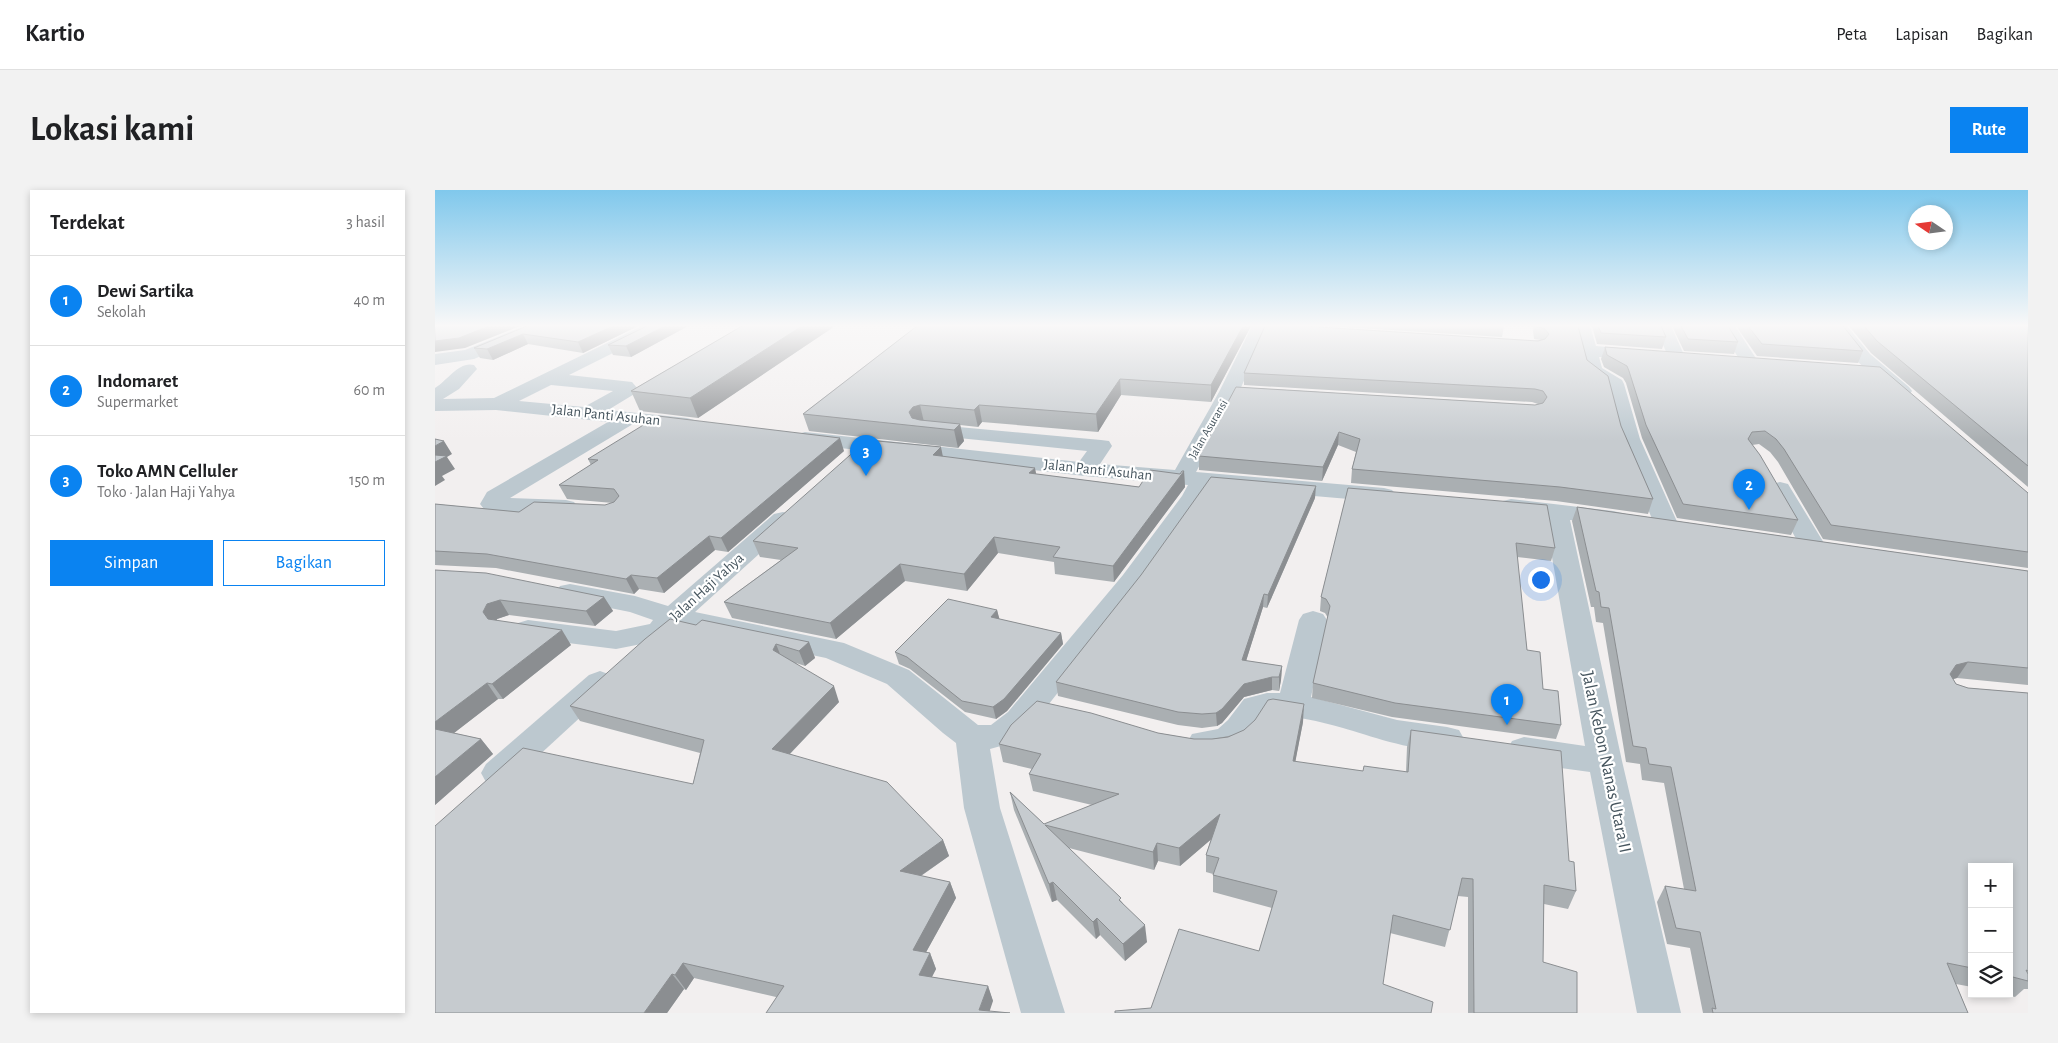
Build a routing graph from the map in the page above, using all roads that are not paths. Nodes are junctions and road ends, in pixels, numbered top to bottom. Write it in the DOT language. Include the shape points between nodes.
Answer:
graph roads {
  1 [pos="578,364"];
  2 [pos="1242,364"];
  3 [pos="1592,364"];
  4 [pos="1871,364"];
  5 [pos="468,369"];
  6 [pos="1852,370"];
  7 [pos="1880,372"];
  8 [pos="549,379"];
  9 [pos="1229,392"];
  10 [pos="1249,394"];
  11 [pos="1912,401"];
  12 [pos="439,404"];
  13 [pos="496,404"];
  14 [pos="589,413"];
  15 [pos="631,417"];
  16 [pos="709,427"];
  17 [pos="925,430"];
  18 [pos="788,436"];
  19 [pos="866,446"];
  20 [pos="842,467"];
  21 [pos="1085,468"];
  22 [pos="1771,473"];
  23 [pos="1192,479"];
  24 [pos="1401,496"];
  25 [pos="1488,504"];
  26 [pos="799,505"];
  27 [pos="583,508"];
  28 [pos="1556,510"];
  29 [pos="1785,544"];
  30 [pos="543,587"];
  31 [pos="1313,620"];
  32 [pos="665,624"];
  33 [pos="509,626"];
  34 [pos="1032,703"];
  35 [pos="1293,706"];
  36 [pos="1068,711"];
  37 [pos="972,737"];
  38 [pos="1178,739"];
  39 [pos="1605,761"];
  40 [pos="478,790"];
  41 [pos="1043,1013"];
  42 [pos="1659,1013"];
  1 -- 8 [label="street"];
  2 -- 9 [label="street, Jalan Asuransi"];
  3 -- 28 [label="street" via="1594,371 1615,384 1634,447 1677,528"];
  4 -- 7 [label="street"];
  5 -- 12 [label="street"];
  6 -- 7 [label="street"];
  7 -- 11 [label="street"];
  8 -- 13 [label="street"];
  8 -- 14 [label="street" via="625,386 629,390"];
  9 -- 10 [label="street"];
  9 -- 23 [label="street, Jalan Asuransi"];
  12 -- 13 [label="street, Jalan Panti Asuhan"];
  13 -- 14 [label="street, Jalan Panti Asuhan"];
  14 -- 15 [label="street, Jalan Panti Asuhan"];
  15 -- 16 [label="street, Jalan Panti Asuhan"];
  15 -- 27 [label="street" via="492,501 493,504 505,505"];
  17 -- 21 [label="street" via="1101,446"];
  18 -- 19 [label="street, Jalan Panti Asuhan"];
  19 -- 20 [label="street"];
  19 -- 21 [label="street, Jalan Panti Asuhan"];
  21 -- 23 [label="street, Jalan Panti Asuhan"];
  22 -- 29 [label="street" via="1824,550"];
  23 -- 24 [label="street, Jalan Panti Asuhan"];
  23 -- 34 [label="street, Jalan Asuransi" via="1193,497 1132,581"];
  25 -- 28 [label="street"];
  26 -- 32 [label="street, Jalan Haji Yahya"];
  28 -- 39 [label="street, Jalan Kebon Nanas Utara II"];
  30 -- 32 [label="street" via="635,605"];
  31 -- 35 [label="street"];
  32 -- 33 [label="street" via="616,640"];
  32 -- 37 [label="street" via="834,650 898,677 954,726"];
  32 -- 40 [label="street, Jalan Haji Yahya"];
  34 -- 36 [label="street"];
  34 -- 37 [label="street, Jalan Asuransi" via="1003,733 995,737"];
  35 -- 38 [label="street" via="1262,704 1255,708 1238,734 1223,741 1206,743"];
  35 -- 39 [label="street" via="1392,731"];
  37 -- 41 [label="street" via="982,808"];
  39 -- 42 [label="street, Jalan Kebon Nanas Utara II"];
}
